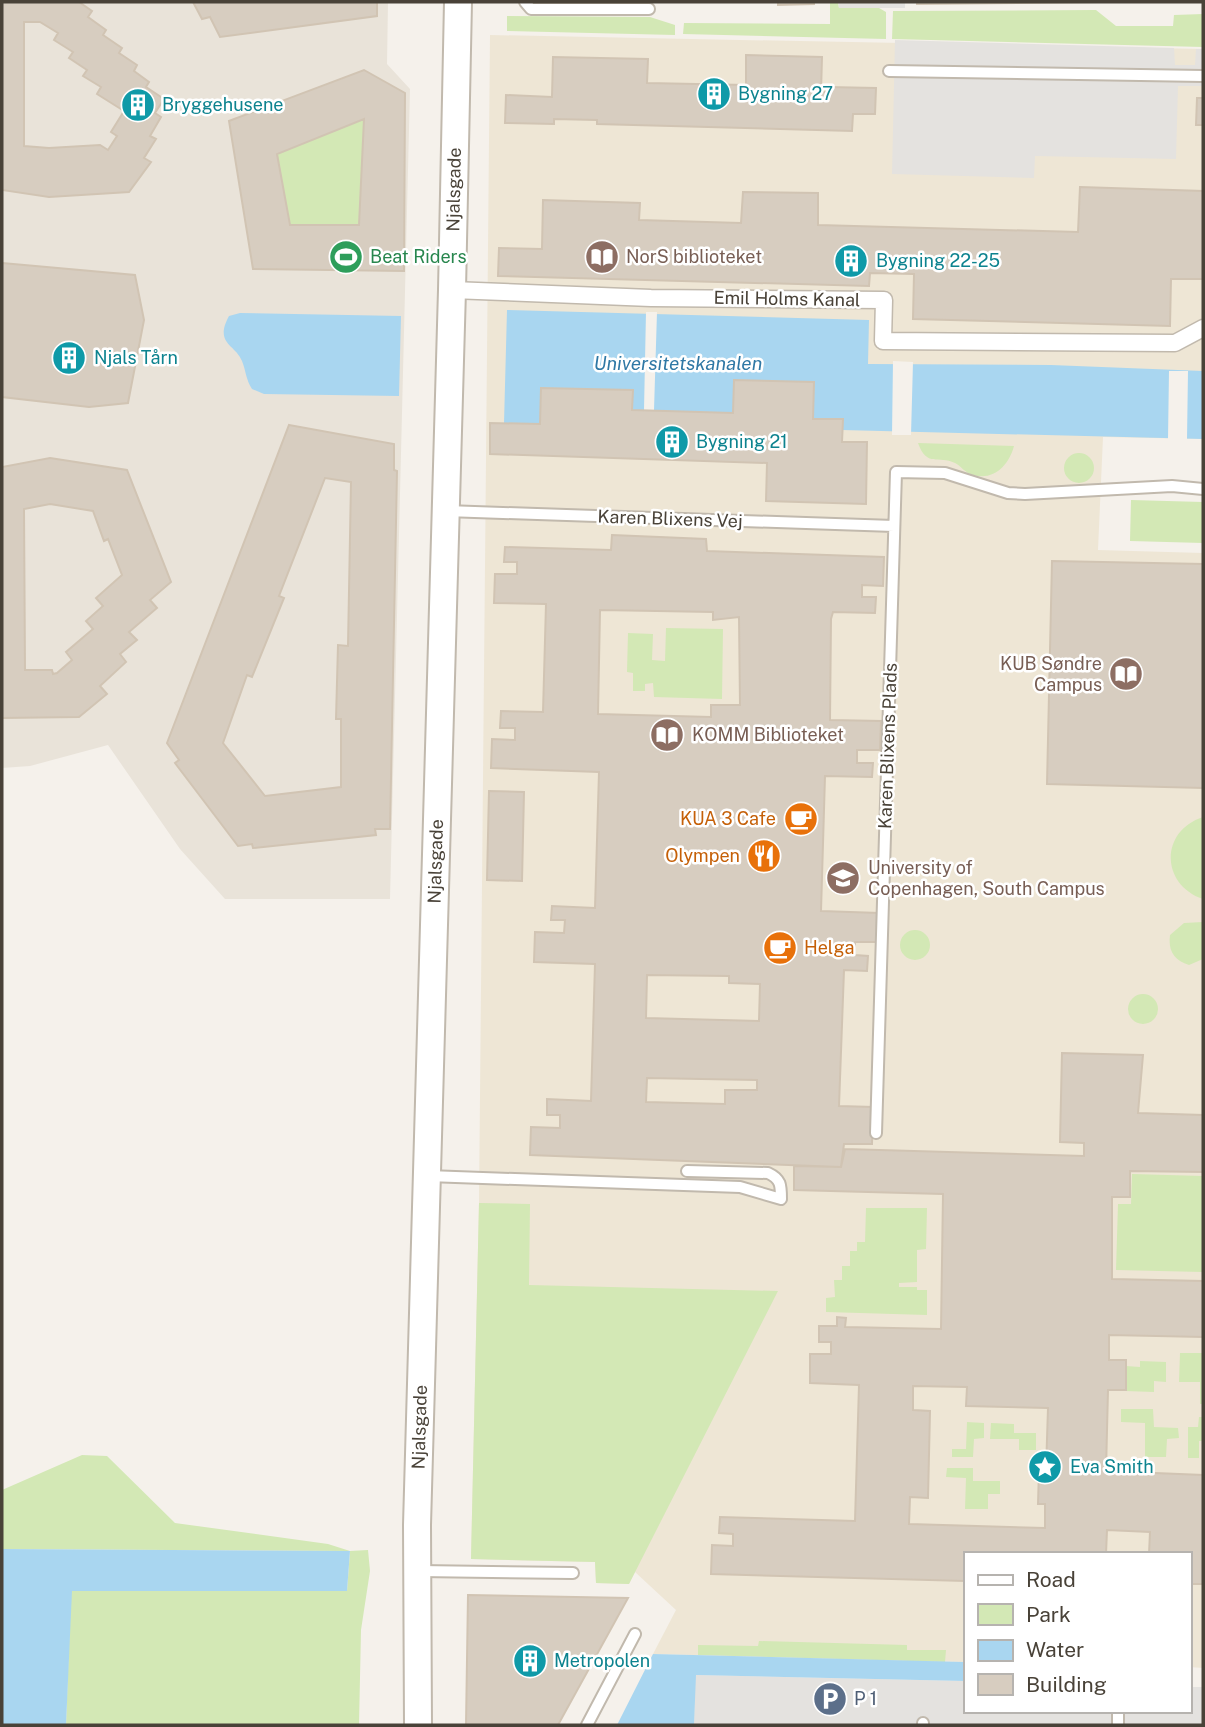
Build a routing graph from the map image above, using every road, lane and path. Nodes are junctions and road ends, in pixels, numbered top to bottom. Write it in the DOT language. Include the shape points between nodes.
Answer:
graph roads {
  1 [pos="458,2"];
  2 [pos="525,2"];
  3 [pos="649,9"];
  4 [pos="889,71"];
  5 [pos="1203,76"];
  6 [pos="452,290"];
  7 [pos="1203,328"];
  8 [pos="1203,489"];
  9 [pos="446,511"];
  10 [pos="894,526"];
  11 [pos="876,1133"];
  12 [pos="687,1171"];
  13 [pos="428,1176"];
  14 [pos="419,1571"];
  15 [pos="573,1573"];
  16 [pos="635,1634"];
  17 [pos="418,1723"];
  18 [pos="587,1725"];
  1 -- 6 [label="street, Njalsgade"];
  2 -- 3 [label="lane" via="531,9"];
  4 -- 5 [label="lane"];
  6 -- 7 [label="street, Emil Holms Kanal" via="884,300 883,341 1175,343"];
  6 -- 9 [label="street, Njalsgade"];
  8 -- 10 [label="lane, Karen Blixens Plads" via="1172,486 1008,493 945,473 896,472"];
  9 -- 10 [label="lane, Karen Blixens Vej"];
  9 -- 13 [label="street, Njalsgade"];
  10 -- 11 [label="lane, Karen Blixens Plads"];
  12 -- 13 [label="lane" via="768,1173 781,1183 781,1199 740,1187"];
  13 -- 14 [label="street, Njalsgade"];
  14 -- 15 [label="lane"];
  14 -- 17 [label="street, Njalsgade"];
  16 -- 18 [label="lane"];
}
